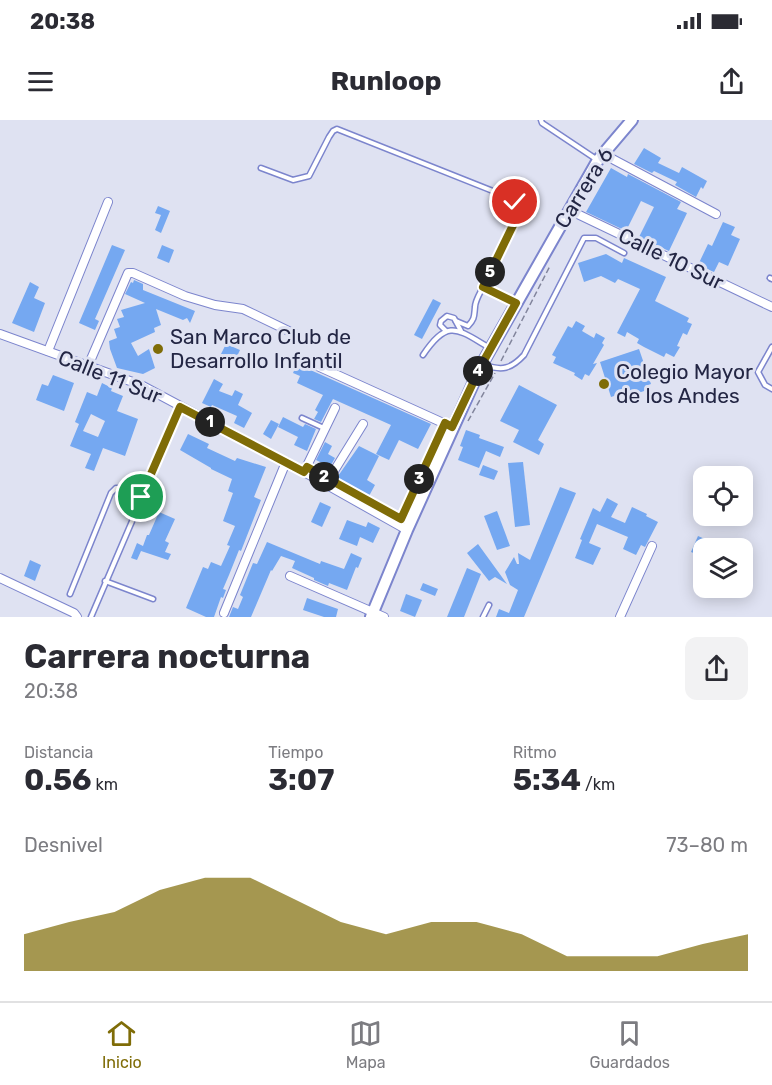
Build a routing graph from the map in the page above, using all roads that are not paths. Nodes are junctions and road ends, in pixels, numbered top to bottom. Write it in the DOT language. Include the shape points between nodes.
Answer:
graph roads {
  1 [pos="541,120"];
  2 [pos="632,120"];
  3 [pos="600,157"];
  4 [pos="261,168"];
  5 [pos="108,202"];
  6 [pos="569,210"];
  7 [pos="716,214"];
  8 [pos="624,253"];
  9 [pos="483,287"];
  10 [pos="516,303"];
  11 [pos="772,307"];
  12 [pos="456,321"];
  13 [pos="461,331"];
  14 [pos="446,332"];
  15 [pos="0,334"];
  16 [pos="297,335"];
  17 [pos="772,347"];
  18 [pos="490,349"];
  19 [pos="48,351"];
  20 [pos="423,355"];
  21 [pos="313,364"];
  22 [pos="482,364"];
  23 [pos="88,366"];
  24 [pos="772,389"];
  25 [pos="180,407"];
  26 [pos="335,408"];
  27 [pos="302,418"];
  28 [pos="363,424"];
  29 [pos="453,425"];
  30 [pos="326,429"];
  31 [pos="286,462"];
  32 [pos="304,472"];
  33 [pos="326,484"];
  34 [pos="141,497"];
  35 [pos="407,530"];
  36 [pos="652,546"];
  37 [pos="290,576"];
  38 [pos="0,578"];
  39 [pos="105,581"];
  40 [pos="70,594"];
  41 [pos="153,599"];
  42 [pos="489,605"];
  43 [pos="224,613"];
  44 [pos="372,615"];
  45 [pos="77,617"];
  46 [pos="91,617"];
  47 [pos="384,617"];
  48 [pos="483,617"];
  49 [pos="620,617"];
  1 -- 3 [label="lane"];
  2 -- 3 [label="main road, Carrera 6"];
  3 -- 6 [label="main road, Carrera 6"];
  3 -- 7 [label="street"];
  4 -- 9 [label="lane" via="293,180 309,176 328,137 337,129 513,199 518,215"];
  5 -- 19 [label="street"];
  6 -- 10 [label="main road, Carrera 6"];
  6 -- 11 [label="street, Calle 10 Sur"];
  8 -- 22 [label="lane" via="596,238 584,238 524,355 507,369"];
  9 -- 10 [label="lane"];
  9 -- 12 [label="lane" via="471,323 468,326"];
  10 -- 18 [label="main road, Carrera 6"];
  12 -- 13 [label="lane"];
  12 -- 14 [label="lane" via="443,318 440,325"];
  13 -- 14 [label="lane"];
  13 -- 18 [label="lane"];
  14 -- 20 [label="lane" via="436,336"];
  15 -- 19 [label="street, Calle 11 Sur"];
  16 -- 23 [label="street" via="243,309 185,296 129,273"];
  17 -- 24 [label="lane" via="758,372"];
  18 -- 22 [label="main road, Carrera 6"];
  19 -- 23 [label="street, Calle 11 Sur"];
  21 -- 29 [label="street"];
  22 -- 29 [label="main road, Carrera 6"];
  23 -- 25 [label="street, Calle 11 Sur" via="141,385"];
  25 -- 31 [label="street, Calle 11 Sur"];
  25 -- 34 [label="lane"];
  26 -- 30 [label="street"];
  27 -- 30 [label="lane"];
  28 -- 33 [label="street"];
  29 -- 35 [label="main road, Carrera 6"];
  30 -- 32 [label="street"];
  31 -- 32 [label="street, Calle 11 Sur"];
  31 -- 43 [label="street"];
  32 -- 33 [label="street, Calle 11 Sur"];
  33 -- 35 [label="street, Calle 11 Sur"];
  34 -- 39 [label="lane"];
  34 -- 40 [label="lane" via="125,489 116,488 111,493"];
  35 -- 44 [label="main road, Carrera 6"];
  36 -- 49 [label="street"];
  37 -- 44 [label="street"];
  38 -- 45 [label="street"];
  39 -- 41 [label="lane"];
  39 -- 46 [label="lane"];
  42 -- 48 [label="lane"];
  44 -- 47 [label="street"];
}
